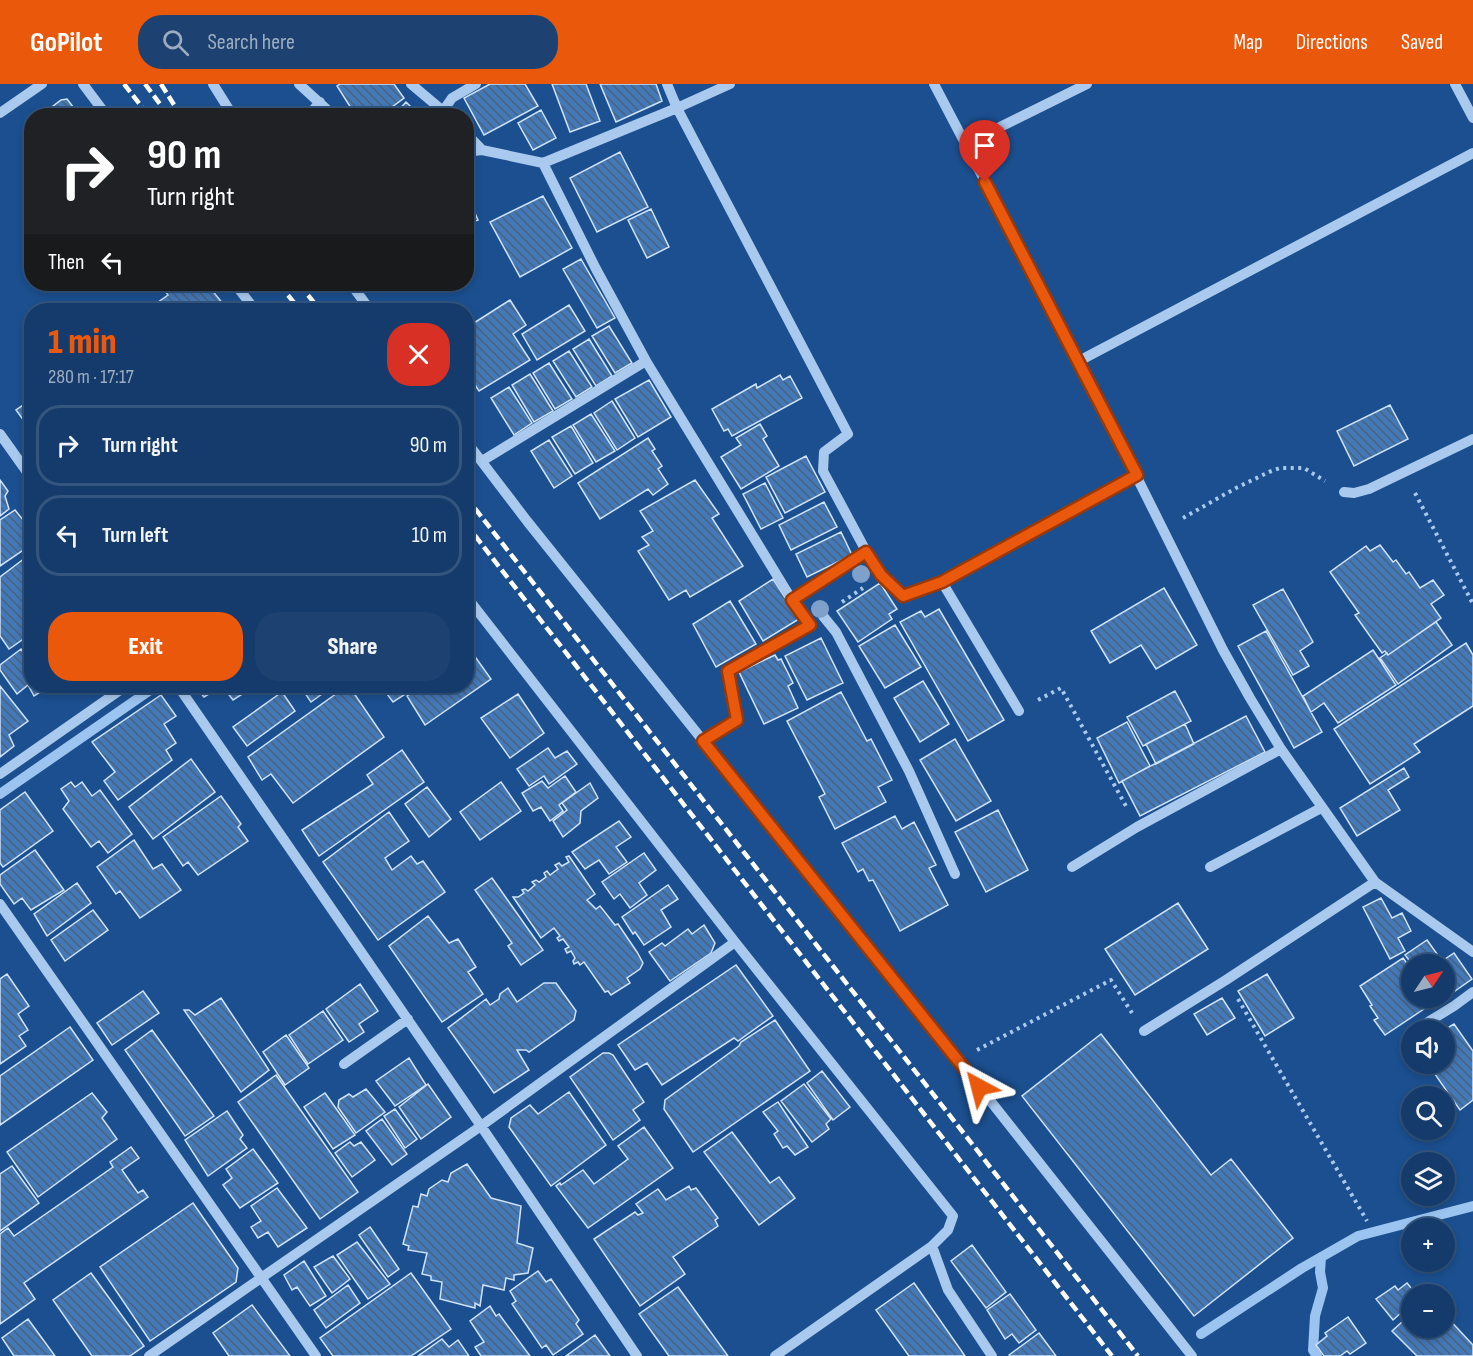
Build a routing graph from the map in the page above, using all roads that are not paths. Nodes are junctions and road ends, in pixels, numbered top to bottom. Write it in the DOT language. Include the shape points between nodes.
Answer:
graph roads {
  1 [pos="42,84"];
  2 [pos="83,84"];
  3 [pos="213,84"];
  4 [pos="298,84"];
  5 [pos="411,84"];
  6 [pos="476,84"];
  7 [pos="667,84"];
  8 [pos="730,84"];
  9 [pos="934,84"];
  10 [pos="1087,84"];
  11 [pos="1455,84"];
  12 [pos="320,102"];
  13 [pos="101,108"];
  14 [pos="228,108"];
  15 [pos="315,108"];
  16 [pos="326,108"];
  17 [pos="440,108"];
  18 [pos="448,108"];
  19 [pos="677,108"];
  20 [pos="0,114"];
  21 [pos="1473,118"];
  22 [pos="474,142"];
  23 [pos="964,142"];
  24 [pos="482,150"];
  25 [pos="474,151"];
  26 [pos="1473,153"];
  27 [pos="543,163"];
  28 [pos="240,291"];
  29 [pos="250,303"];
  30 [pos="646,361"];
  31 [pos="1079,361"];
  32 [pos="0,434"];
  33 [pos="1473,438"];
  34 [pos="474,451"];
  35 [pos="482,461"];
  36 [pos="24,468"];
  37 [pos="1137,475"];
  38 [pos="1344,492"];
  39 [pos="866,552"];
  40 [pos="942,582"];
  41 [pos="792,600"];
  42 [pos="474,606"];
  43 [pos="823,616"];
  44 [pos="116,693"];
  45 [pos="183,693"];
  46 [pos="1018,711"];
  47 [pos="703,741"];
  48 [pos="1281,749"];
  49 [pos="0,774"];
  50 [pos="1322,808"];
  51 [pos="1072,867"];
  52 [pos="1210,867"];
  53 [pos="955,874"];
  54 [pos="1375,882"];
  55 [pos="0,904"];
  56 [pos="735,942"];
  57 [pos="1473,952"];
  58 [pos="1473,992"];
  59 [pos="408,1019"];
  60 [pos="1431,1020"];
  61 [pos="1144,1031"];
  62 [pos="344,1064"];
  63 [pos="481,1126"];
  64 [pos="932,1246"];
  65 [pos="261,1278"];
  66 [pos="149,1356"];
  67 [pos="316,1356"];
  68 [pos="637,1356"];
  69 [pos="775,1356"];
  70 [pos="992,1356"];
  71 [pos="1192,1356"];
  1 -- 20 [label="street"];
  2 -- 13 [label="street"];
  3 -- 14 [label="street"];
  4 -- 12 [label="street"];
  5 -- 17 [label="street"];
  6 -- 18 [label="street" via="452,98"];
  7 -- 19 [label="street"];
  8 -- 19 [label="street"];
  9 -- 23 [label="street"];
  10 -- 23 [label="street"];
  11 -- 21 [label="street"];
  12 -- 15 [label="street"];
  12 -- 16 [label="street"];
  19 -- 27 [label="street"];
  19 -- 39 [label="street" via="848,434 824,452 823,471"];
  22 -- 24 [label="street"];
  23 -- 31 [label="street"];
  24 -- 25 [label="street"];
  24 -- 27 [label="street"];
  26 -- 31 [label="street"];
  27 -- 30 [label="street"];
  28 -- 29 [label="street"];
  30 -- 35 [label="street"];
  30 -- 41 [label="street"];
  31 -- 37 [label="street"];
  32 -- 36 [label="street"];
  33 -- 38 [label="street" via="1369,489"];
  34 -- 35 [label="street"];
  35 -- 47 [label="street"];
  37 -- 40 [label="street"];
  37 -- 48 [label="street" via="1223,650"];
  39 -- 40 [label="street" via="881,575 903,596"];
  39 -- 41 [label="street"];
  40 -- 46 [label="street"];
  41 -- 47 [label="street" via="810,625 728,671 737,720"];
  42 -- 56 [label="street"];
  43 -- 53 [label="street" via="836,632 909,771"];
  44 -- 49 [label="street"];
  45 -- 59 [label="street"];
  47 -- 71 [label="street"];
  48 -- 50 [label="street"];
  48 -- 51 [label="street"];
  50 -- 52 [label="street"];
  50 -- 54 [label="street"];
  54 -- 57 [label="street"];
  54 -- 61 [label="street"];
  55 -- 65 [label="street"];
  56 -- 63 [label="street"];
  56 -- 64 [label="street" via="953,1216 948,1230"];
  58 -- 60 [label="street"];
  59 -- 62 [label="street"];
  59 -- 63 [label="street"];
  63 -- 65 [label="street"];
  63 -- 68 [label="street"];
  64 -- 69 [label="street"];
  64 -- 70 [label="street" via="948,1290"];
  65 -- 66 [label="street"];
  65 -- 67 [label="street"];
}
